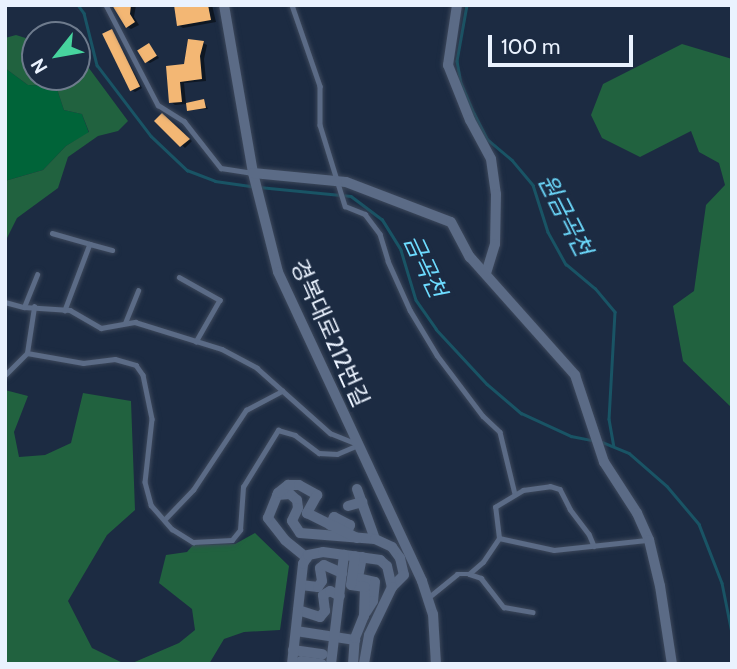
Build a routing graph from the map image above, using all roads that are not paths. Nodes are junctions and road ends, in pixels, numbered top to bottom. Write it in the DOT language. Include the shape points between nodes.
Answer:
graph roads {
  1 [pos="106,5"];
  2 [pos="224,5"];
  3 [pos="292,5"];
  4 [pos="457,5"];
  5 [pos="253,173"];
  6 [pos="339,183"];
  7 [pos="52,233"];
  8 [pos="90,244"];
  9 [pos="113,250"];
  10 [pos="37,274"];
  11 [pos="486,274"];
  12 [pos="179,277"];
  13 [pos="138,291"];
  14 [pos="5,302"];
  15 [pos="24,307"];
  16 [pos="34,307"];
  17 [pos="65,310"];
  18 [pos="125,324"];
  19 [pos="196,342"];
  20 [pos="27,353"];
  21 [pos="5,375"];
  22 [pos="282,391"];
  23 [pos="359,444"];
  24 [pos="357,489"];
  25 [pos="515,494"];
  26 [pos="276,496"];
  27 [pos="362,502"];
  28 [pos="348,506"];
  29 [pos="164,520"];
  30 [pos="352,535"];
  31 [pos="375,538"];
  32 [pos="499,538"];
  33 [pos="649,540"];
  34 [pos="594,546"];
  35 [pos="354,556"];
  36 [pos="307,558"];
  37 [pos="415,567"];
  38 [pos="402,569"];
  39 [pos="342,573"];
  40 [pos="469,574"];
  41 [pos="301,585"];
  42 [pos="392,587"];
  43 [pos="340,596"];
  44 [pos="428,598"];
  45 [pos="298,610"];
  46 [pos="533,612"];
  47 [pos="296,631"];
  48 [pos="335,636"];
  49 [pos="355,640"];
  50 [pos="293,650"];
  51 [pos="317,659"];
  52 [pos="352,664"];
  53 [pos="364,664"];
  54 [pos="436,664"];
  55 [pos="672,664"];
  1 -- 5 [label="lane" via="158,105 184,121 221,168"];
  2 -- 5 [label="street, 경복대로212번길"];
  3 -- 6 [label="lane" via="320,86 320,125"];
  4 -- 11 [label="street" via="448,65 491,159 496,194 495,244"];
  5 -- 6 [label="street"];
  5 -- 23 [label="street, 경복대로212번길" via="278,272"];
  6 -- 11 [label="street" via="451,222 470,257"];
  6 -- 25 [label="lane" via="345,206 365,214 380,234 410,310 437,355 500,432"];
  7 -- 8 [label="lane"];
  8 -- 9 [label="lane"];
  8 -- 17 [label="lane"];
  10 -- 15 [label="lane"];
  11 -- 33 [label="street" via="575,375 604,462"];
  12 -- 19 [label="lane" via="220,300"];
  13 -- 18 [label="lane"];
  14 -- 15 [label="lane"];
  15 -- 16 [label="lane"];
  16 -- 17 [label="lane"];
  16 -- 20 [label="lane"];
  17 -- 18 [label="lane" via="101,328"];
  18 -- 19 [label="lane" via="135,322"];
  19 -- 22 [label="lane" via="245,362"];
  20 -- 21 [label="lane"];
  20 -- 29 [label="lane" via="83,363 115,359 136,365 144,375 152,419 145,482 151,505"];
  22 -- 23 [label="lane" via="330,433"];
  22 -- 29 [label="lane" via="246,410 193,490"];
  23 -- 29 [label="lane" via="337,454 319,453 295,435 278,430 243,487 240,530 232,540 193,542"];
  23 -- 37 [label="street, 경복대로212번길"];
  24 -- 27 [label="street"];
  25 -- 32 [label="lane" via="495,507"];
  25 -- 34 [label="lane" via="550,486 561,489"];
  26 -- 30 [label="street" via="290,494 297,500 292,521 300,533"];
  26 -- 30 [label="street" via="288,485 299,485 317,495 307,513"];
  26 -- 36 [label="street" via="268,518"];
  27 -- 28 [label="street"];
  27 -- 31 [label="street"];
  30 -- 31 [label="street"];
  31 -- 38 [label="street" via="392,547"];
  32 -- 34 [label="lane" via="554,550"];
  32 -- 40 [label="lane"];
  33 -- 34 [label="lane"];
  33 -- 55 [label="street"];
  35 -- 36 [label="street" via="314,552"];
  35 -- 39 [label="street"];
  35 -- 42 [label="street" via="380,559 387,566"];
  35 -- 49 [label="street" via="358,579 375,582 373,601"];
  36 -- 41 [label="street"];
  37 -- 38 [label="street"];
  37 -- 44 [label="street, 경복대로212번길"];
  38 -- 42 [label="street" via="404,575"];
  39 -- 41 [label="street" via="324,565 318,587"];
  39 -- 43 [label="street"];
  40 -- 44 [label="lane" via="457,574"];
  40 -- 46 [label="lane" via="481,578 504,607"];
  41 -- 45 [label="street"];
  42 -- 53 [label="street" via="369,635"];
  43 -- 45 [label="street" via="330,591 323,595 325,611 320,617"];
  43 -- 48 [label="street"];
  44 -- 54 [label="street, 경복대로212번길"];
  45 -- 47 [label="street"];
  47 -- 48 [label="street"];
  47 -- 50 [label="street"];
  48 -- 49 [label="street"];
  48 -- 51 [label="street"];
  49 -- 52 [label="street"];
  50 -- 51 [label="street"];
  50 -- 51 [label="street"];
}
